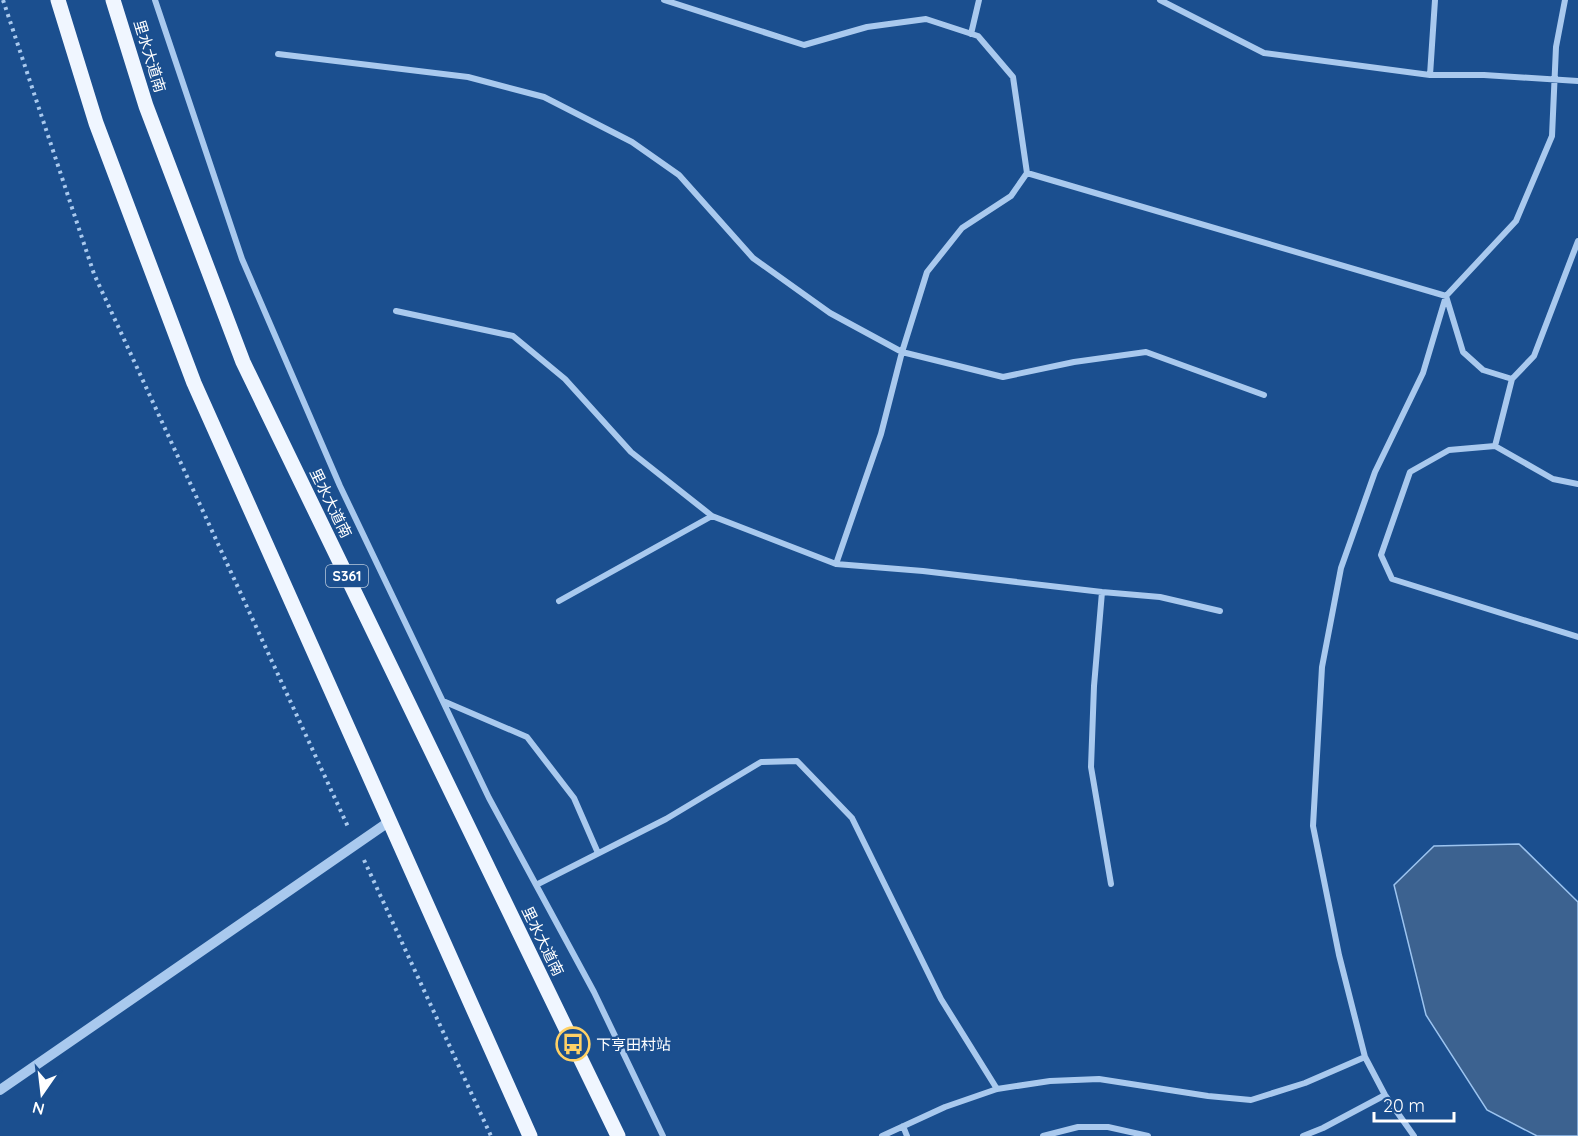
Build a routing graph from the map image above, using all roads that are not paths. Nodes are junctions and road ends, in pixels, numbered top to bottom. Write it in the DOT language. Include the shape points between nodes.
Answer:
graph roads {
  1 [pos="58,0"];
  2 [pos="113,0"];
  3 [pos="154,0"];
  4 [pos="664,0"];
  5 [pos="979,0"];
  6 [pos="1160,0"];
  7 [pos="1435,0"];
  8 [pos="1565,0"];
  9 [pos="971,34"];
  10 [pos="278,54"];
  11 [pos="1430,75"];
  12 [pos="1554,80"];
  13 [pos="1578,81"];
  14 [pos="1027,172"];
  15 [pos="1578,241"];
  16 [pos="1446,296"];
  17 [pos="396,311"];
  18 [pos="902,352"];
  19 [pos="1512,379"];
  20 [pos="1264,395"];
  21 [pos="1495,446"];
  22 [pos="1578,484"];
  23 [pos="712,516"];
  24 [pos="836,564"];
  25 [pos="1102,592"];
  26 [pos="560,601"];
  27 [pos="1220,611"];
  28 [pos="1578,637"];
  29 [pos="443,701"];
  30 [pos="390,821"];
  31 [pos="597,854"];
  32 [pos="1111,884"];
  33 [pos="536,885"];
  34 [pos="1365,1057"];
  35 [pos="997,1089"];
  36 [pos="0,1090"];
  37 [pos="1385,1095"];
  38 [pos="903,1126"];
  39 [pos="619,1134"];
  40 [pos="1130,1134"];
  41 [pos="530,1136"];
  42 [pos="663,1136"];
  43 [pos="882,1136"];
  44 [pos="907,1136"];
  45 [pos="1043,1136"];
  46 [pos="1148,1136"];
  47 [pos="1303,1136"];
  48 [pos="1414,1136"];
  1 -- 30 [label="main road" via="96,123 194,383"];
  2 -- 39 [label="main road, 里水大道南 / S361" via="146,105 243,362"];
  3 -- 29 [label="street" via="242,259 340,486"];
  4 -- 9 [label="street" via="804,45 867,27 926,19"];
  5 -- 9 [label="street"];
  6 -- 11 [label="street" via="1264,53"];
  7 -- 11 [label="street"];
  8 -- 12 [label="street"];
  9 -- 14 [label="street" via="978,36 1013,76"];
  10 -- 18 [label="street" via="468,77 544,97 632,142 679,175 753,258 830,313"];
  11 -- 12 [label="street"];
  12 -- 13 [label="street"];
  12 -- 16 [label="street" via="1552,136 1516,221"];
  14 -- 16 [label="street"];
  14 -- 18 [label="street" via="1011,196 962,228 927,272"];
  15 -- 19 [label="street" via="1534,356"];
  16 -- 19 [label="street" via="1463,352 1483,370"];
  16 -- 34 [label="street" via="1423,373 1375,472 1341,568 1322,667 1313,826"];
  17 -- 23 [label="street" via="513,336 565,379 631,452"];
  18 -- 20 [label="street" via="1003,377 1146,352"];
  18 -- 24 [label="street" via="881,434"];
  19 -- 21 [label="street"];
  21 -- 22 [label="street" via="1553,479"];
  21 -- 28 [label="street" via="1449,450 1410,472 1381,555 1392,579"];
  23 -- 24 [label="street"];
  23 -- 26 [label="street"];
  24 -- 25 [label="street"];
  25 -- 27 [label="street" via="1160,597"];
  25 -- 32 [label="street" via="1091,767"];
  29 -- 31 [label="street" via="526,737 574,798"];
  29 -- 33 [label="street"];
  30 -- 36 [label="street"];
  30 -- 41 [label="main road"];
  31 -- 33 [label="street"];
  31 -- 35 [label="street" via="666,819 760,762 797,760 852,818 941,999"];
  33 -- 42 [label="street" via="594,992"];
  34 -- 35 [label="street" via="1305,1083 1251,1100 1099,1080 1050,1081"];
  34 -- 37 [label="street"];
  35 -- 38 [label="street"];
  37 -- 47 [label="street"];
  37 -- 48 [label="street"];
  38 -- 43 [label="street"];
  38 -- 44 [label="street"];
  40 -- 45 [label="street" via="1108,1127 1078,1127"];
  40 -- 46 [label="street"];
}
